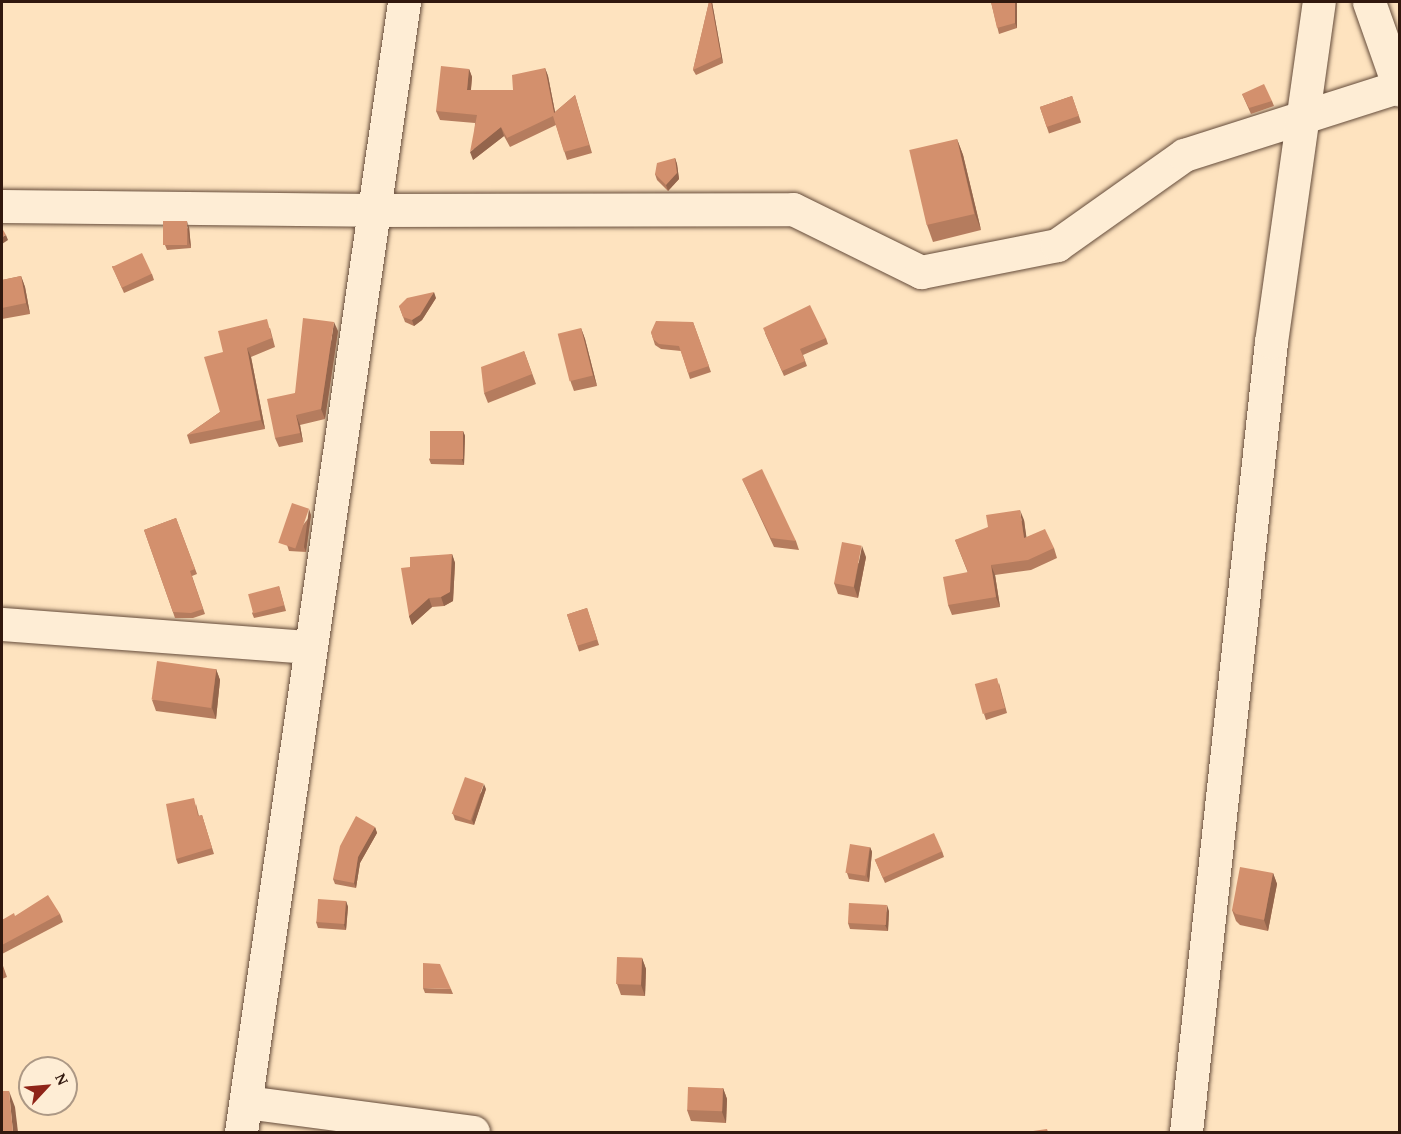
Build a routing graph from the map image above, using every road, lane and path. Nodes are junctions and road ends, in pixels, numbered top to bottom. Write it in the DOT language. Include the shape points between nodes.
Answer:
graph roads {
  1 [pos="404,2"];
  2 [pos="1319,2"];
  3 [pos="1369,2"];
  4 [pos="1399,88"];
  5 [pos="1303,117"];
  6 [pos="2,206"];
  7 [pos="372,210"];
  8 [pos="2,624"];
  9 [pos="310,647"];
  10 [pos="243,1117"];
  11 [pos="472,1132"];
  12 [pos="1186,1132"];
  1 -- 7 [label="street"];
  2 -- 5 [label="street"];
  3 -- 4 [label="street"];
  4 -- 5 [label="street"];
  5 -- 7 [label="street" via="1184,155 1057,245 921,272 793,209"];
  5 -- 12 [label="street" via="1271,342"];
  6 -- 7 [label="street"];
  7 -- 9 [label="street"];
  8 -- 9 [label="street"];
  9 -- 10 [label="street"];
  10 -- 11 [label="street"];
}
